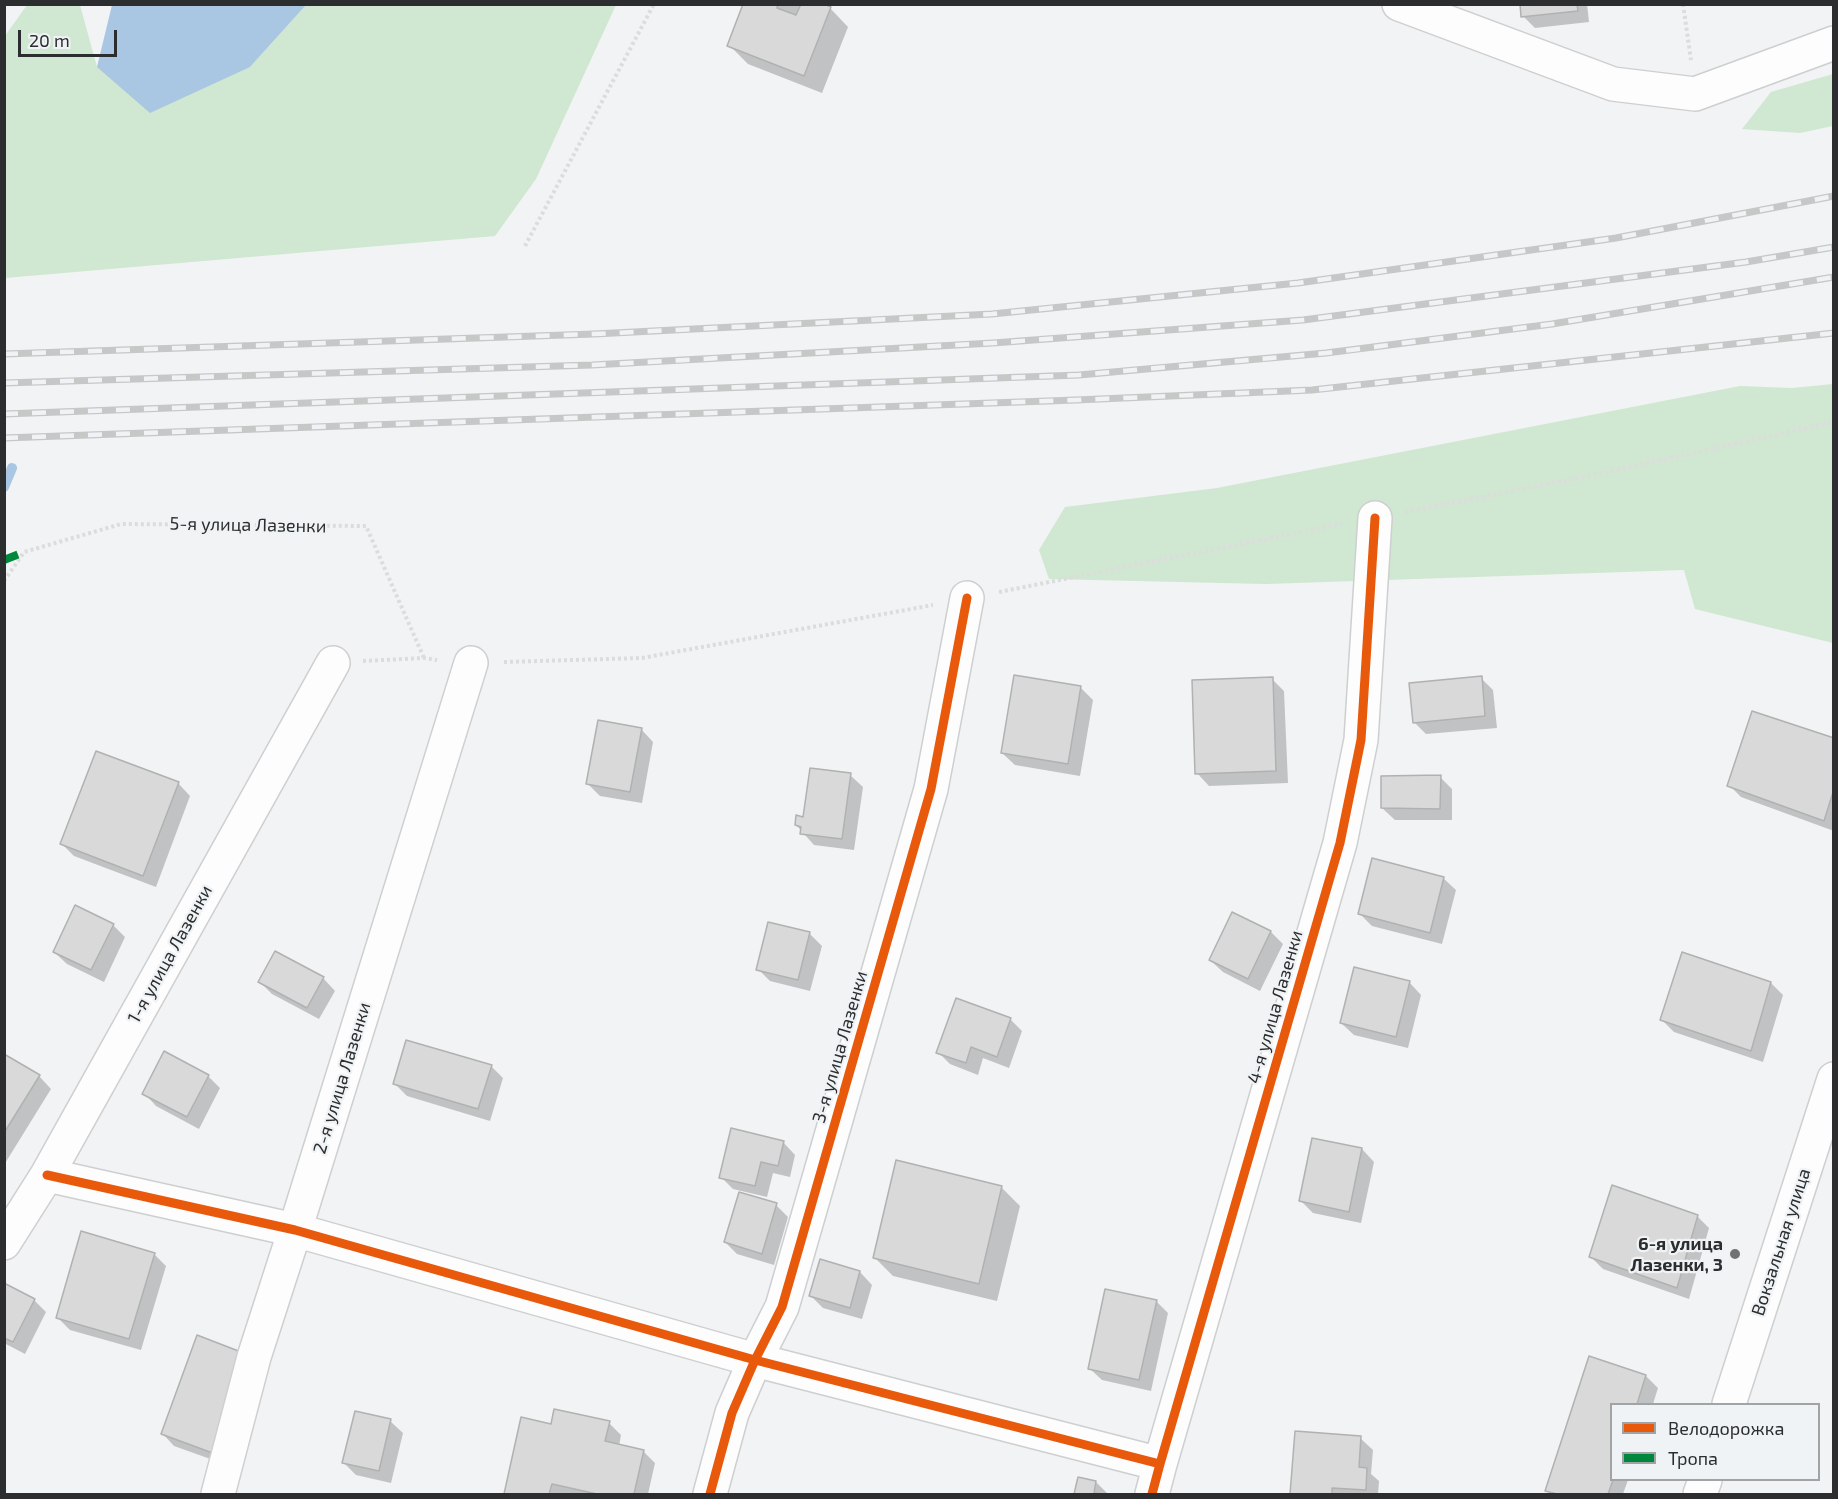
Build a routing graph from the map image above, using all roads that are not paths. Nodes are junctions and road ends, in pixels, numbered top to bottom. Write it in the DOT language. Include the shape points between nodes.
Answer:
graph roads {
  1 [pos="1399,4"];
  2 [pos="1833,43"];
  3 [pos="1375,518"];
  4 [pos="967,598"];
  5 [pos="333,663"];
  6 [pos="471,663"];
  7 [pos="1833,1079"];
  8 [pos="47,1174"];
  9 [pos="295,1230"];
  10 [pos="4,1243"];
  11 [pos="755,1360"];
  12 [pos="1729,1403"];
  13 [pos="1156,1479"];
  14 [pos="218,1494"];
  15 [pos="710,1494"];
  1 -- 2 [label="street" via="1613,84 1695,94"];
  3 -- 13 [label="street, 4-я улица Лазенки" via="1361,740 1340,843"];
  4 -- 11 [label="street, 3-я улица Лазенки" via="931,789 782,1307"];
  5 -- 8 [label="street, 1-я улица Лазенки"];
  6 -- 9 [label="street, 2-я улица Лазенки"];
  7 -- 12 [label="street, Вокзальная улица"];
  8 -- 9 [label="street"];
  8 -- 10 [label="street, 1-я улица Лазенки"];
  9 -- 11 [label="street"];
  9 -- 14 [label="street, 2-я улица Лазенки" via="254,1357"];
  11 -- 13 [label="street"];
  11 -- 15 [label="street, 3-я улица Лазенки" via="732,1413"];
}
